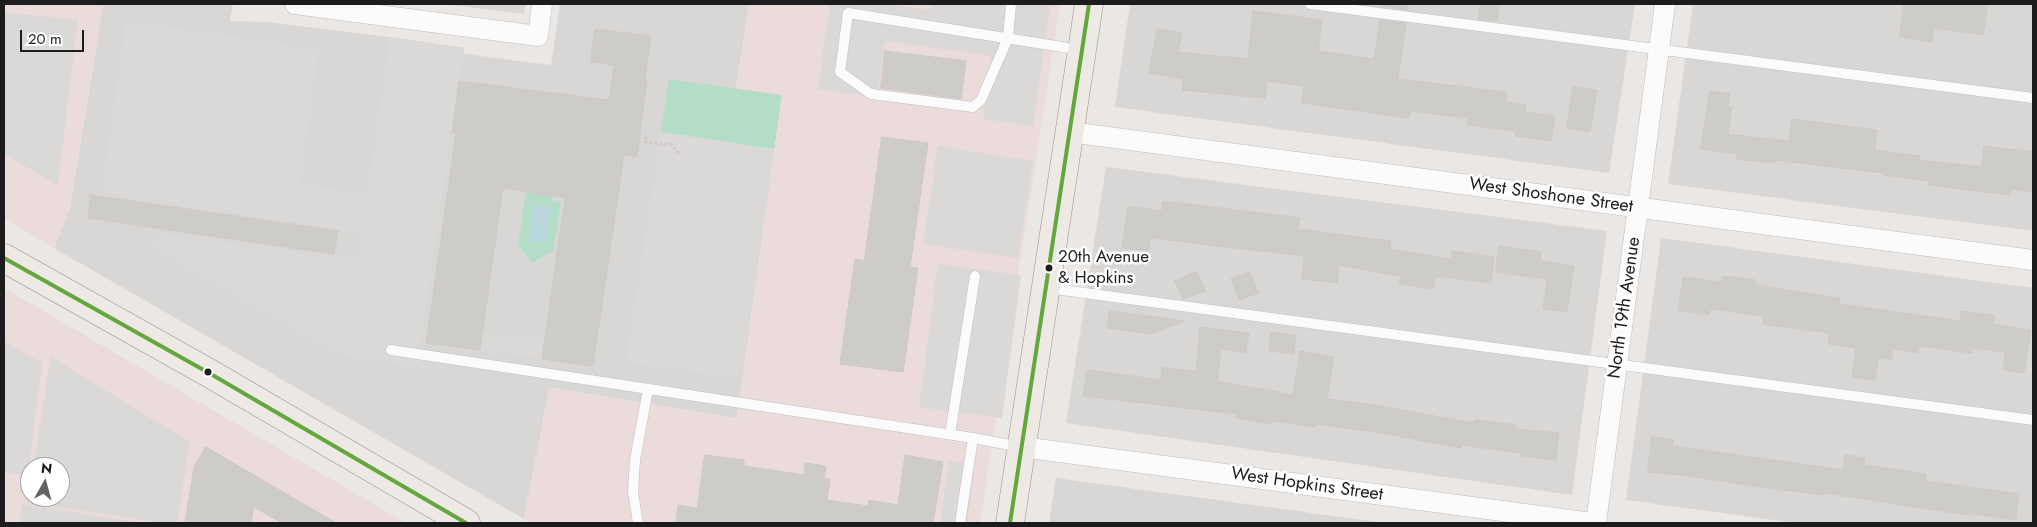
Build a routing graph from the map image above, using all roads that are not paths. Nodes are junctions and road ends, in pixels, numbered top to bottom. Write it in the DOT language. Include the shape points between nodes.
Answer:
graph roads {
  1 [pos="296,4"];
  2 [pos="542,4"];
  3 [pos="1011,4"];
  4 [pos="1089,4"];
  5 [pos="1310,4"];
  6 [pos="1666,4"];
  7 [pos="849,8"];
  8 [pos="1008,38"];
  9 [pos="1659,49"];
  10 [pos="1082,50"];
  11 [pos="2033,98"];
  12 [pos="1070,132"];
  13 [pos="1638,208"];
  14 [pos="4,258"];
  15 [pos="2033,260"];
  16 [pos="975,276"];
  17 [pos="1046,288"];
  18 [pos="391,350"];
  19 [pos="1617,365"];
  20 [pos="648,389"];
  21 [pos="2033,420"];
  22 [pos="950,434"];
  23 [pos="973,438"];
  24 [pos="1022,447"];
  25 [pos="466,523"];
  26 [pos="638,523"];
  27 [pos="960,523"];
  28 [pos="1010,523"];
  29 [pos="1592,523"];
  30 [pos="1596,523"];
  1 -- 2 [label="street" via="538,36"];
  3 -- 8 [label="lane"];
  4 -- 10 [label="main road"];
  5 -- 9 [label="lane"];
  6 -- 9 [label="street, North 19th Avenue"];
  7 -- 8 [label="lane"];
  7 -- 8 [label="lane" via="840,72 871,94 973,107 981,100"];
  8 -- 10 [label="lane"];
  9 -- 11 [label="lane"];
  9 -- 13 [label="street, North 19th Avenue"];
  10 -- 12 [label="main road"];
  12 -- 13 [label="street, West Shoshone Street"];
  12 -- 17 [label="main road"];
  13 -- 15 [label="street, West Shoshone Street"];
  13 -- 19 [label="street, North 19th Avenue"];
  14 -- 25 [label="main road"];
  16 -- 22 [label="lane"];
  17 -- 19 [label="lane"];
  17 -- 24 [label="main road"];
  18 -- 20 [label="lane"];
  19 -- 21 [label="lane"];
  19 -- 30 [label="street, North 19th Avenue"];
  20 -- 22 [label="lane"];
  20 -- 26 [label="lane" via="634,460 633,492"];
  22 -- 23 [label="lane"];
  23 -- 24 [label="lane"];
  23 -- 27 [label="lane"];
  24 -- 28 [label="main road"];
  24 -- 29 [label="street, West Hopkins Street"];
}
